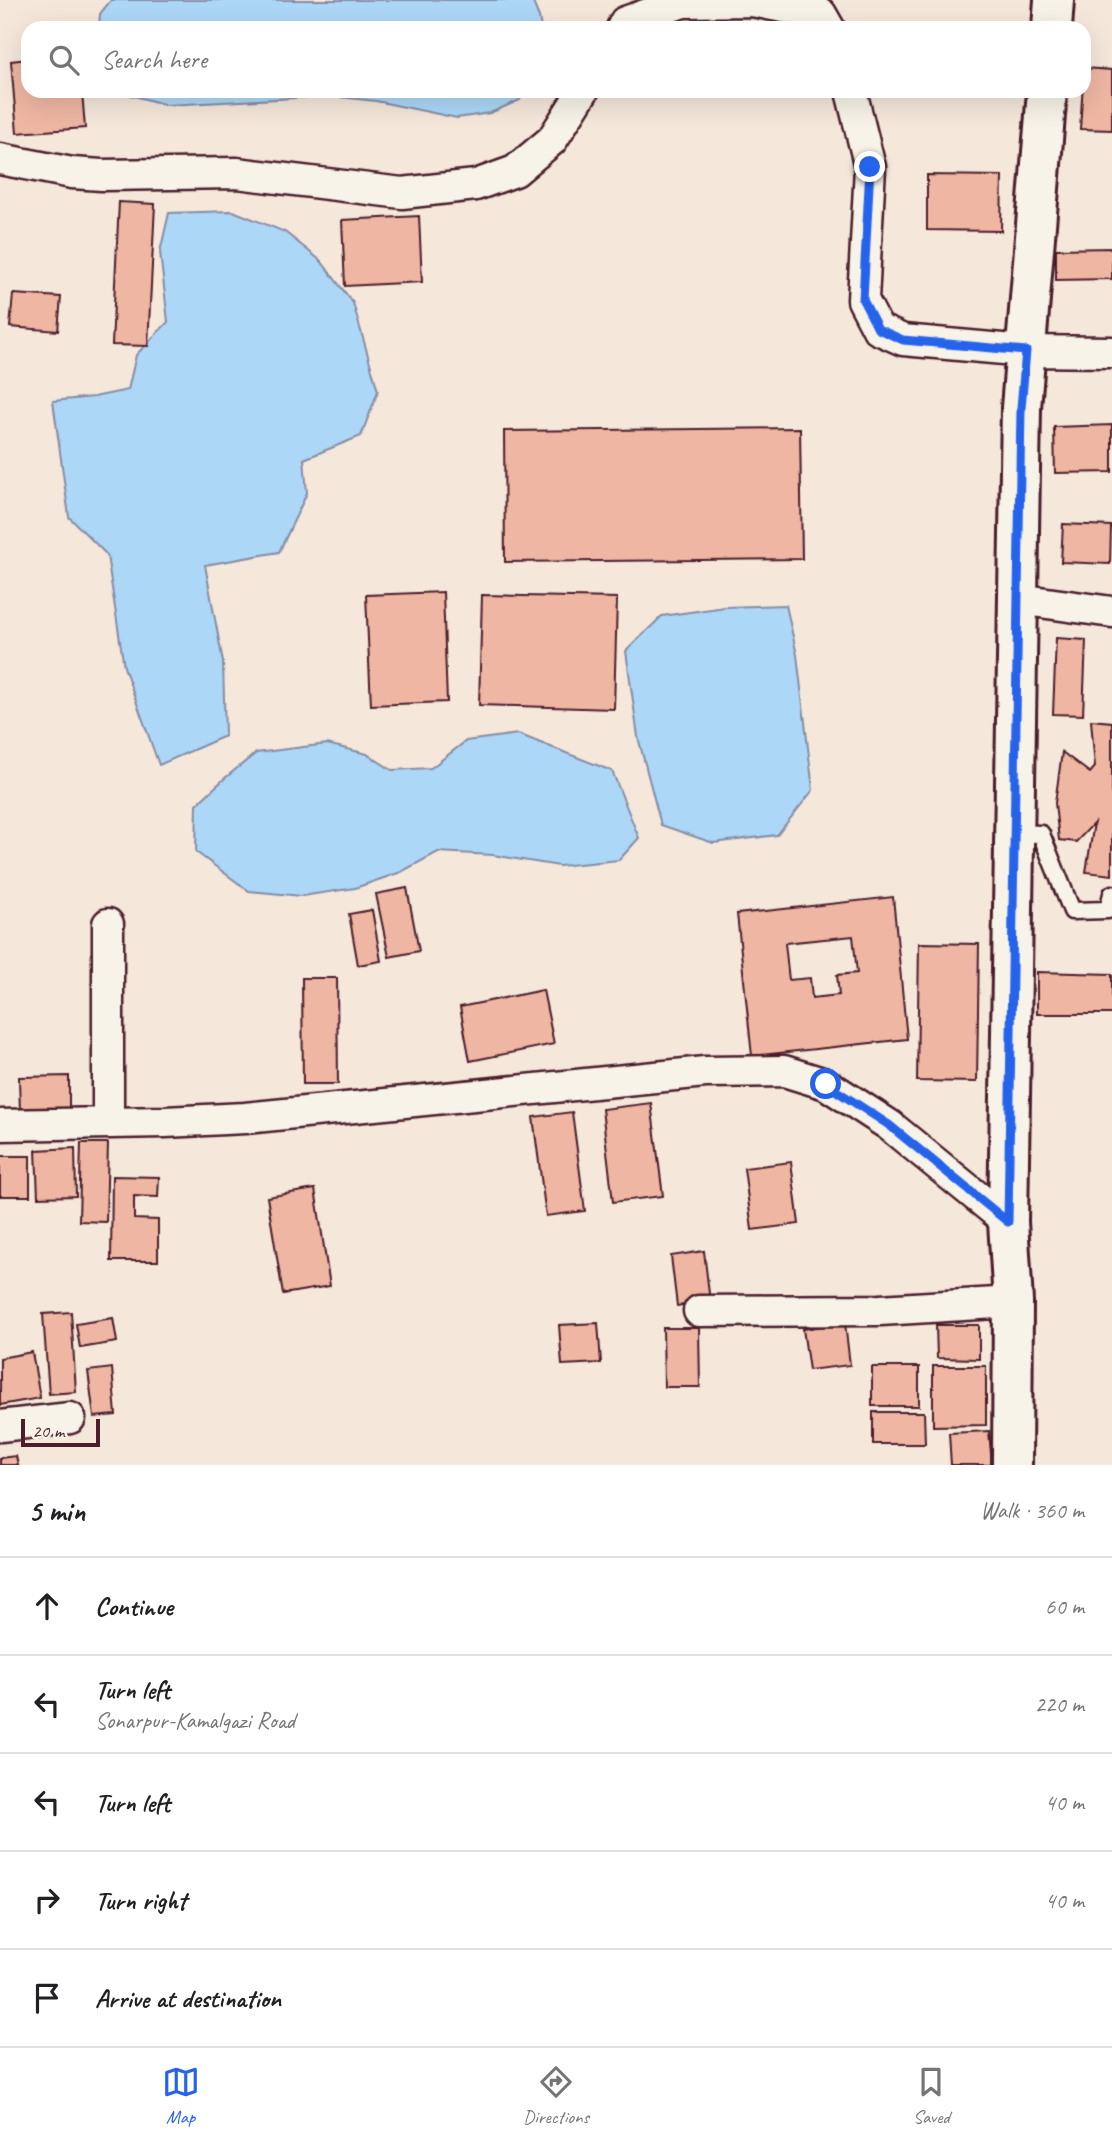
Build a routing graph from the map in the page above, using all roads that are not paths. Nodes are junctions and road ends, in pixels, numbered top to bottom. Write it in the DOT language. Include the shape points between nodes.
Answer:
graph roads {
  1 [pos="1054,0"];
  2 [pos="628,21"];
  3 [pos="825,21"];
  4 [pos="1052,21"];
  5 [pos="579,98"];
  6 [pos="853,98"];
  7 [pos="1046,98"];
  8 [pos="0,159"];
  9 [pos="1026,351"];
  10 [pos="1112,352"];
  11 [pos="1018,599"];
  12 [pos="1112,612"];
  13 [pos="1014,833"];
  14 [pos="1112,894"];
  15 [pos="108,924"];
  16 [pos="108,1122"];
  17 [pos="0,1125"];
  18 [pos="1008,1222"];
  19 [pos="1013,1302"];
  20 [pos="699,1311"];
  21 [pos="70,1418"];
  22 [pos="0,1426"];
  23 [pos="1012,1465"];
  1 -- 4 [label="main road"];
  2 -- 3 [label="street" via="683,2 752,1 821,14"];
  5 -- 8 [label="street" via="552,140 515,171 476,185 414,192 237,173 72,173"];
  6 -- 9 [label="street" via="870,167 863,300 878,329 903,340"];
  7 -- 9 [label="main road"];
  9 -- 10 [label="street"];
  9 -- 11 [label="main road"];
  11 -- 12 [label="street"];
  11 -- 13 [label="main road"];
  13 -- 14 [label="lane" via="1041,834 1072,911 1108,910"];
  13 -- 18 [label="main road"];
  15 -- 16 [label="street"];
  16 -- 17 [label="street"];
  16 -- 18 [label="street" via="245,1118 705,1072 784,1071 826,1084 889,1125"];
  18 -- 19 [label="main road"];
  19 -- 20 [label="street" via="880,1310"];
  19 -- 23 [label="main road"];
  21 -- 22 [label="street"];
}
